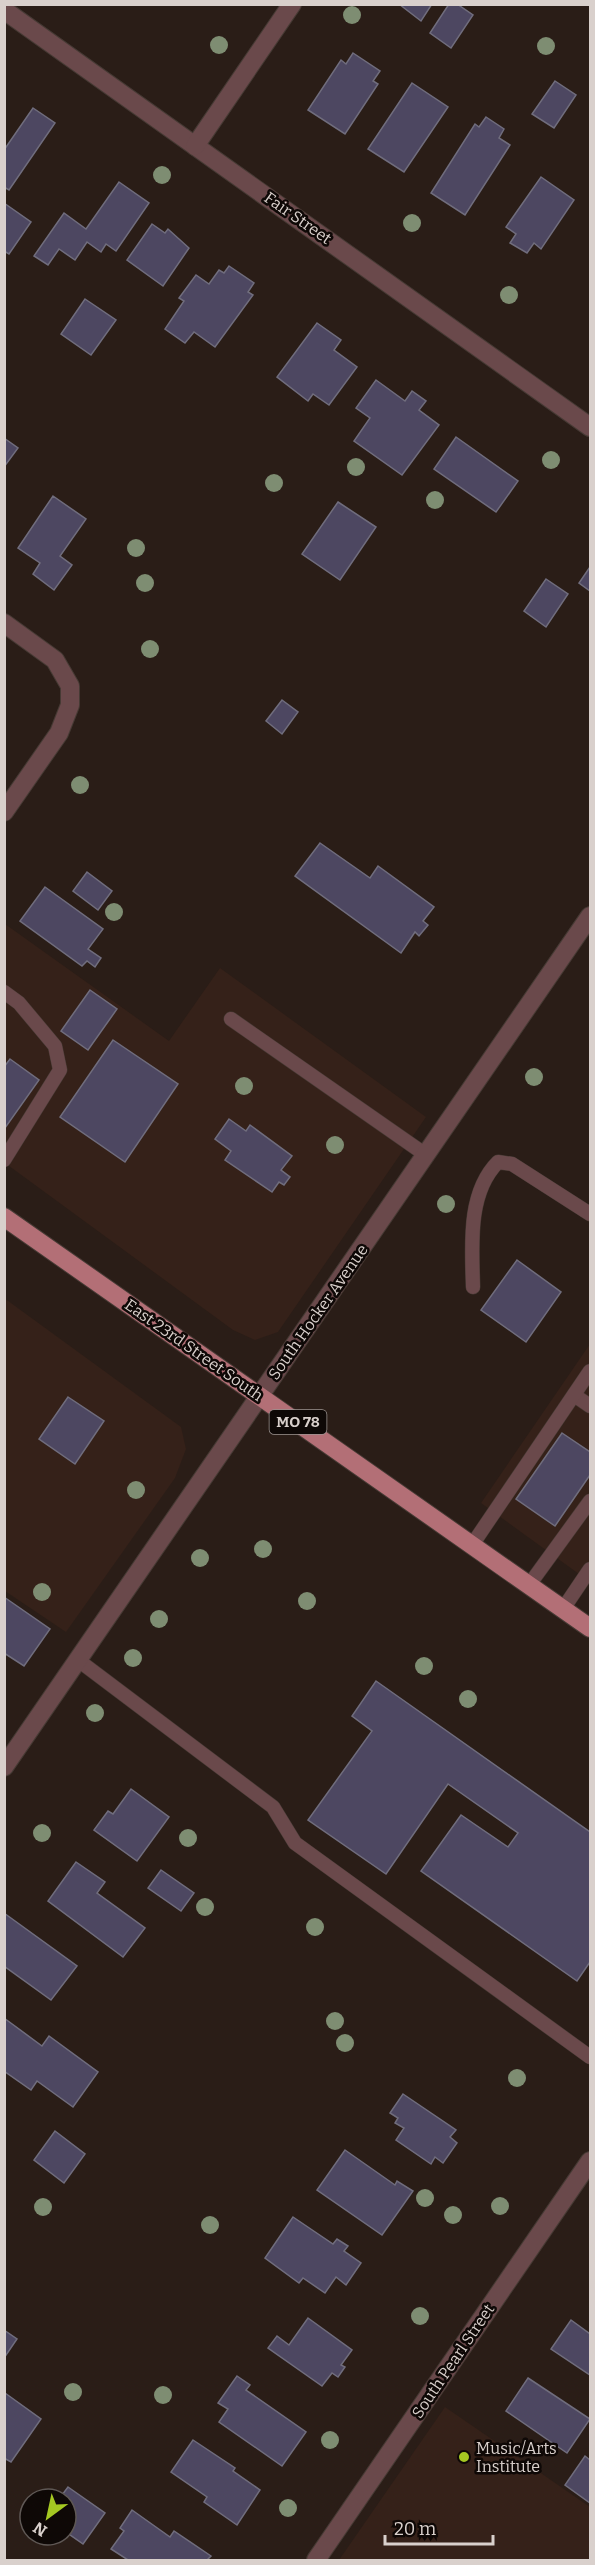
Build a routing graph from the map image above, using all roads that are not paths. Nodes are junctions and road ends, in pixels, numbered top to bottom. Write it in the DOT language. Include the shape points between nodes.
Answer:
graph roads {
  1 [pos="292,4"];
  2 [pos="4,10"];
  3 [pos="195,146"];
  4 [pos="591,427"];
  5 [pos="4,623"];
  6 [pos="4,812"];
  7 [pos="591,916"];
  8 [pos="4,992"];
  9 [pos="231,1019"];
  10 [pos="426,1155"];
  11 [pos="4,1160"];
  12 [pos="591,1214"];
  13 [pos="4,1217"];
  14 [pos="473,1287"];
  15 [pos="591,1371"];
  16 [pos="574,1395"];
  17 [pos="260,1396"];
  18 [pos="591,1406"];
  19 [pos="591,1501"];
  20 [pos="472,1545"];
  21 [pos="591,1569"];
  22 [pos="529,1585"];
  23 [pos="563,1609"];
  24 [pos="591,1628"];
  25 [pos="78,1660"];
  26 [pos="4,1767"];
  27 [pos="591,2057"];
  28 [pos="591,2161"];
  29 [pos="316,2560"];
  1 -- 3 [label="street"];
  2 -- 3 [label="street, Fair Street"];
  3 -- 4 [label="street, Fair Street"];
  5 -- 6 [label="street" via="55,660 70,686 70,705 58,733"];
  7 -- 10 [label="street, South Hocker Avenue"];
  8 -- 11 [label="lane" via="19,1003 55,1046 60,1071"];
  9 -- 10 [label="lane"];
  10 -- 17 [label="street, South Hocker Avenue"];
  12 -- 14 [label="lane" via="512,1164 498,1162 490,1170 471,1219"];
  13 -- 17 [label="main road, East 23rd Street South / MO 78"];
  15 -- 16 [label="lane"];
  16 -- 18 [label="lane"];
  16 -- 20 [label="lane"];
  17 -- 20 [label="main road, East 23rd Street South / MO 78"];
  17 -- 25 [label="street, South Hocker Avenue"];
  19 -- 22 [label="lane"];
  20 -- 22 [label="main road, East 23rd Street South / MO 78"];
  21 -- 23 [label="lane"];
  22 -- 23 [label="main road, East 23rd Street South / MO 78"];
  23 -- 24 [label="main road, East 23rd Street South / MO 78"];
  25 -- 26 [label="street, South Hocker Avenue"];
  25 -- 27 [label="lane" via="273,1807 294,1843"];
  28 -- 29 [label="street, South Pearl Street"];
}
